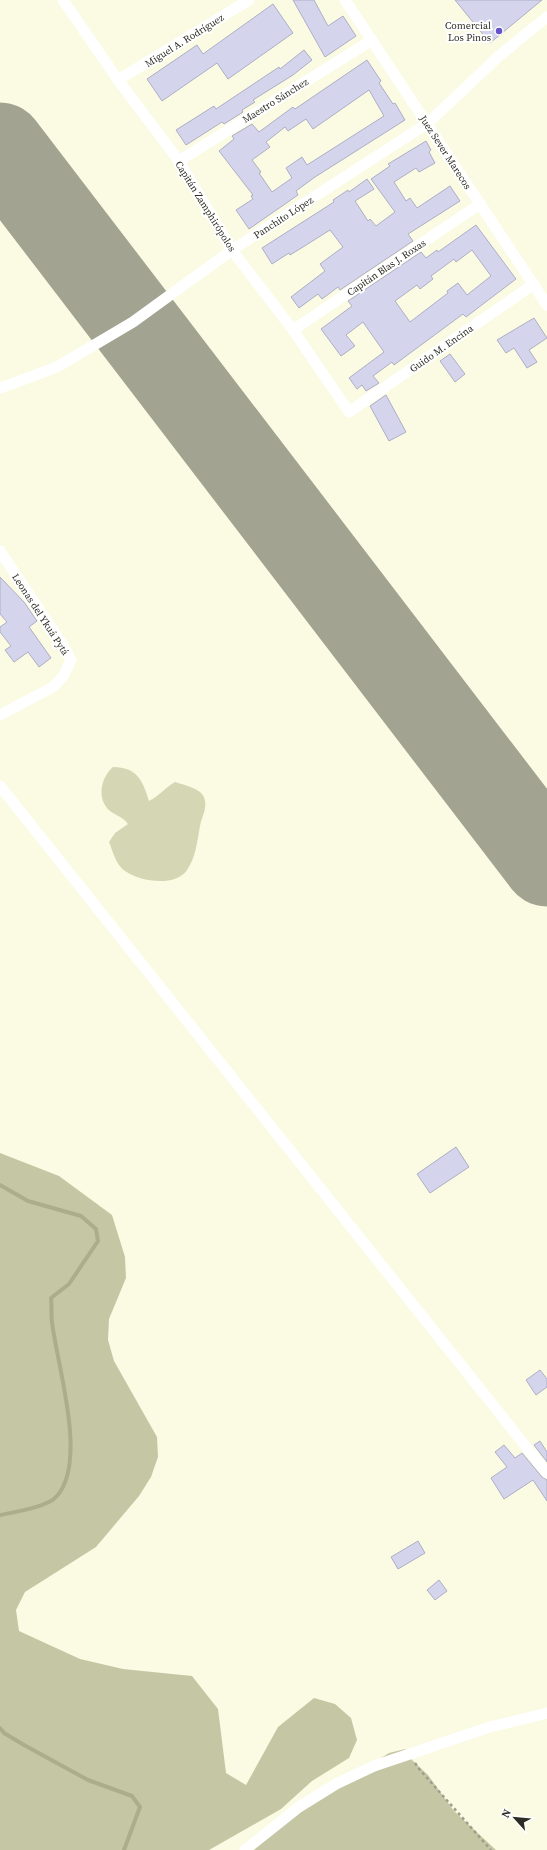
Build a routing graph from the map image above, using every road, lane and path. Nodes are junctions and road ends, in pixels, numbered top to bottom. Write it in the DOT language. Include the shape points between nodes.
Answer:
graph roads {
  1 [pos="63,0"];
  2 [pos="249,0"];
  3 [pos="345,0"];
  4 [pos="547,17"];
  5 [pos="372,40"];
  6 [pos="118,80"];
  7 [pos="428,123"];
  8 [pos="179,161"];
  9 [pos="480,204"];
  10 [pos="232,250"];
  11 [pos="534,284"];
  12 [pos="547,305"];
  13 [pos="293,330"];
  14 [pos="0,388"];
  15 [pos="349,412"];
  16 [pos="0,550"];
  17 [pos="0,715"];
  18 [pos="0,786"];
  19 [pos="547,1473"];
  20 [pos="547,1713"];
  21 [pos="410,1754"];
  22 [pos="245,1850"];
  23 [pos="491,1850"];
  1 -- 6 [label="street, Capitán Zamphirópolos"];
  2 -- 6 [label="street, Miguel A. Rodríguez"];
  3 -- 5 [label="street, Juez Sever Marecos"];
  4 -- 7 [label="street, Panchito López" via="498,56"];
  5 -- 7 [label="street, Juez Sever Marecos"];
  5 -- 8 [label="street, Maestro Sánchez"];
  6 -- 8 [label="street, Capitán Zamphirópolos"];
  7 -- 9 [label="street, Juez Sever Marecos"];
  7 -- 10 [label="street, Panchito López"];
  8 -- 10 [label="street, Capitán Zamphirópolos"];
  9 -- 11 [label="street, Juez Sever Marecos"];
  9 -- 13 [label="street, Capitán Blas J. Roxas"];
  10 -- 13 [label="street, Capitán Zamphirópolos"];
  10 -- 14 [label="street, Panchito López" via="133,322 57,367"];
  11 -- 12 [label="street, Juez Sever Marecos"];
  11 -- 15 [label="street, Guido M. Encina"];
  13 -- 15 [label="street, Capitán Zamphirópolos"];
  16 -- 17 [label="street, Leonas del Ykuá Pytá" via="71,660 64,675 53,687"];
  18 -- 19 [label="street"];
  20 -- 21 [label="street" via="490,1727"];
  21 -- 22 [label="street" via="374,1766 336,1784 299,1807"];
  21 -- 23 [label="path" via="420,1770"];
}
